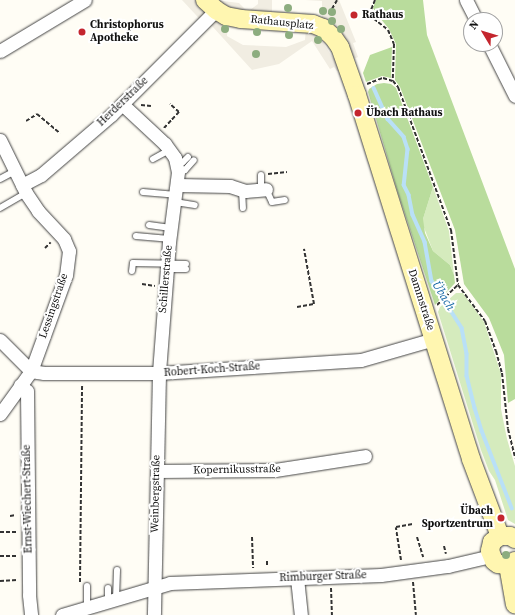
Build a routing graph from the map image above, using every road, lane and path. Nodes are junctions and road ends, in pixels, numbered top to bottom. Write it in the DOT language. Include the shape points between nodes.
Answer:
graph roads {
  1 [pos="85,0"];
  2 [pos="374,0"];
  3 [pos="466,0"];
  4 [pos="211,5"];
  5 [pos="472,12"];
  6 [pos="369,15"];
  7 [pos="363,18"];
  8 [pos="0,51"];
  9 [pos="493,52"];
  10 [pos="346,63"];
  11 [pos="393,81"];
  12 [pos="355,88"];
  13 [pos="515,96"];
  14 [pos="122,104"];
  15 [pos="170,104"];
  16 [pos="26,121"];
  17 [pos="60,133"];
  18 [pos="156,136"];
  19 [pos="0,140"];
  20 [pos="170,150"];
  21 [pos="154,159"];
  22 [pos="191,159"];
  23 [pos="15,171"];
  24 [pos="287,172"];
  25 [pos="261,175"];
  26 [pos="0,179"];
  27 [pos="176,184"];
  28 [pos="24,189"];
  29 [pos="263,189"];
  30 [pos="242,190"];
  31 [pos="143,192"];
  32 [pos="285,200"];
  33 [pos="195,205"];
  34 [pos="0,208"];
  35 [pos="243,208"];
  36 [pos="149,225"];
  37 [pos="170,234"];
  38 [pos="136,236"];
  39 [pos="304,249"];
  40 [pos="186,266"];
  41 [pos="167,267"];
  42 [pos="132,271"];
  43 [pos="458,285"];
  44 [pos="441,301"];
  45 [pos="297,307"];
  46 [pos="434,338"];
  47 [pos="0,340"];
  48 [pos="31,371"];
  49 [pos="82,373"];
  50 [pos="158,373"];
  51 [pos="20,385"];
  52 [pos="0,414"];
  53 [pos="365,456"];
  54 [pos="515,458"];
  55 [pos="157,471"];
  56 [pos="414,524"];
  57 [pos="0,532"];
  58 [pos="29,532"];
  59 [pos="252,537"];
  60 [pos="417,538"];
  61 [pos="507,538"];
  62 [pos="0,556"];
  63 [pos="29,556"];
  64 [pos="491,556"];
  65 [pos="512,563"];
  66 [pos="426,568"];
  67 [pos="117,570"];
  68 [pos="408,571"];
  69 [pos="330,576"];
  70 [pos="297,578"];
  71 [pos="253,579"];
  72 [pos="29,580"];
  73 [pos="0,581"];
  74 [pos="80,586"];
  75 [pos="87,586"];
  76 [pos="154,586"];
  77 [pos="108,588"];
  78 [pos="112,600"];
  79 [pos="515,604"];
  80 [pos="83,611"];
  81 [pos="31,615"];
  82 [pos="62,615"];
  83 [pos="154,615"];
  84 [pos="300,615"];
  85 [pos="332,615"];
  86 [pos="416,615"];
  1 -- 8 [label="street"];
  2 -- 6 [label="path"];
  3 -- 5 [label="street"];
  4 -- 10 [label="street, Rathausplatz" via="226,16 306,23 323,28 340,46"];
  4 -- 14 [label="street, Herderstraße"];
  6 -- 7 [label="path"];
  6 -- 11 [label="path" via="388,30 394,44"];
  9 -- 13 [label="street"];
  10 -- 12 [label="street, Dammstraße"];
  11 -- 12 [label="path" via="383,78"];
  11 -- 43 [label="path" via="398,87 451,230"];
  12 -- 46 [label="street, Dammstraße"];
  14 -- 18 [label="street"];
  14 -- 28 [label="street, Herderstraße"];
  15 -- 18 [label="path" via="179,112"];
  16 -- 17 [label="path" via="38,114"];
  18 -- 20 [label="street"];
  19 -- 23 [label="street, Lessingstraße"];
  20 -- 21 [label="lane"];
  20 -- 27 [label="street" via="175,158"];
  22 -- 27 [label="lane" via="183,162"];
  23 -- 26 [label="lane"];
  23 -- 28 [label="street, Lessingstraße"];
  24 -- 29 [label="path" via="267,174"];
  25 -- 29 [label="lane"];
  27 -- 30 [label="street" via="227,183"];
  27 -- 31 [label="lane"];
  27 -- 33 [label="lane"];
  27 -- 37 [label="street, Schillerstraße"];
  28 -- 34 [label="lane"];
  28 -- 48 [label="street, Lessingstraße" via="38,211 64,239 69,251 64,281"];
  29 -- 30 [label="street"];
  29 -- 32 [label="lane" via="272,202"];
  30 -- 35 [label="lane"];
  36 -- 37 [label="lane"];
  37 -- 38 [label="lane"];
  37 -- 41 [label="street, Schillerstraße"];
  39 -- 45 [label="path" via="314,304"];
  40 -- 41 [label="lane"];
  41 -- 42 [label="lane" via="133,264"];
  41 -- 50 [label="street, Schillerstraße"];
  43 -- 44 [label="path"];
  43 -- 54 [label="path" via="486,321 496,351 502,373 508,429"];
  46 -- 50 [label="street, Robert-Koch-Straße" via="361,360"];
  46 -- 61 [label="street, Dammstraße" via="471,459"];
  47 -- 48 [label="street"];
  48 -- 49 [label="street, Robert-Koch-Straße"];
  48 -- 51 [label="street, Lessingstraße"];
  49 -- 50 [label="street, Robert-Koch-Straße"];
  49 -- 74 [label="path"];
  50 -- 55 [label="street, Weinbergstraße"];
  51 -- 52 [label="street, Lessingstraße"];
  51 -- 58 [label="street, Ernst-Wiechert-Straße" via="27,391"];
  53 -- 55 [label="street, Kopernikusstraße" via="275,470"];
  55 -- 76 [label="street, Weinbergstraße"];
  56 -- 68 [label="path" via="396,527"];
  57 -- 58 [label="path"];
  58 -- 63 [label="street, Ernst-Wiechert-Straße"];
  59 -- 71 [label="path"];
  60 -- 66 [label="path"];
  61 -- 64 [label="street" via="492,542"];
  62 -- 63 [label="path"];
  63 -- 72 [label="street, Ernst-Wiechert-Straße"];
  64 -- 65 [label="street" via="498,564"];
  64 -- 66 [label="street, Rimburger Straße"];
  65 -- 79 [label="street"];
  66 -- 68 [label="street, Rimburger Straße"];
  67 -- 78 [label="lane"];
  68 -- 69 [label="street, Rimburger Straße"];
  68 -- 86 [label="path"];
  69 -- 70 [label="street, Rimburger Straße"];
  69 -- 85 [label="path"];
  70 -- 71 [label="street, Rimburger Straße"];
  70 -- 84 [label="street"];
  71 -- 76 [label="street, Rimburger Straße"];
  72 -- 73 [label="path"];
  72 -- 81 [label="street, Ernst-Wiechert-Straße"];
  75 -- 80 [label="lane"];
  76 -- 78 [label="street, Rimburger Straße"];
  76 -- 83 [label="street, Weinbergstraße"];
  77 -- 78 [label="lane"];
  78 -- 80 [label="street, Rimburger Straße"];
  80 -- 82 [label="street, Rimburger Straße"];
}
